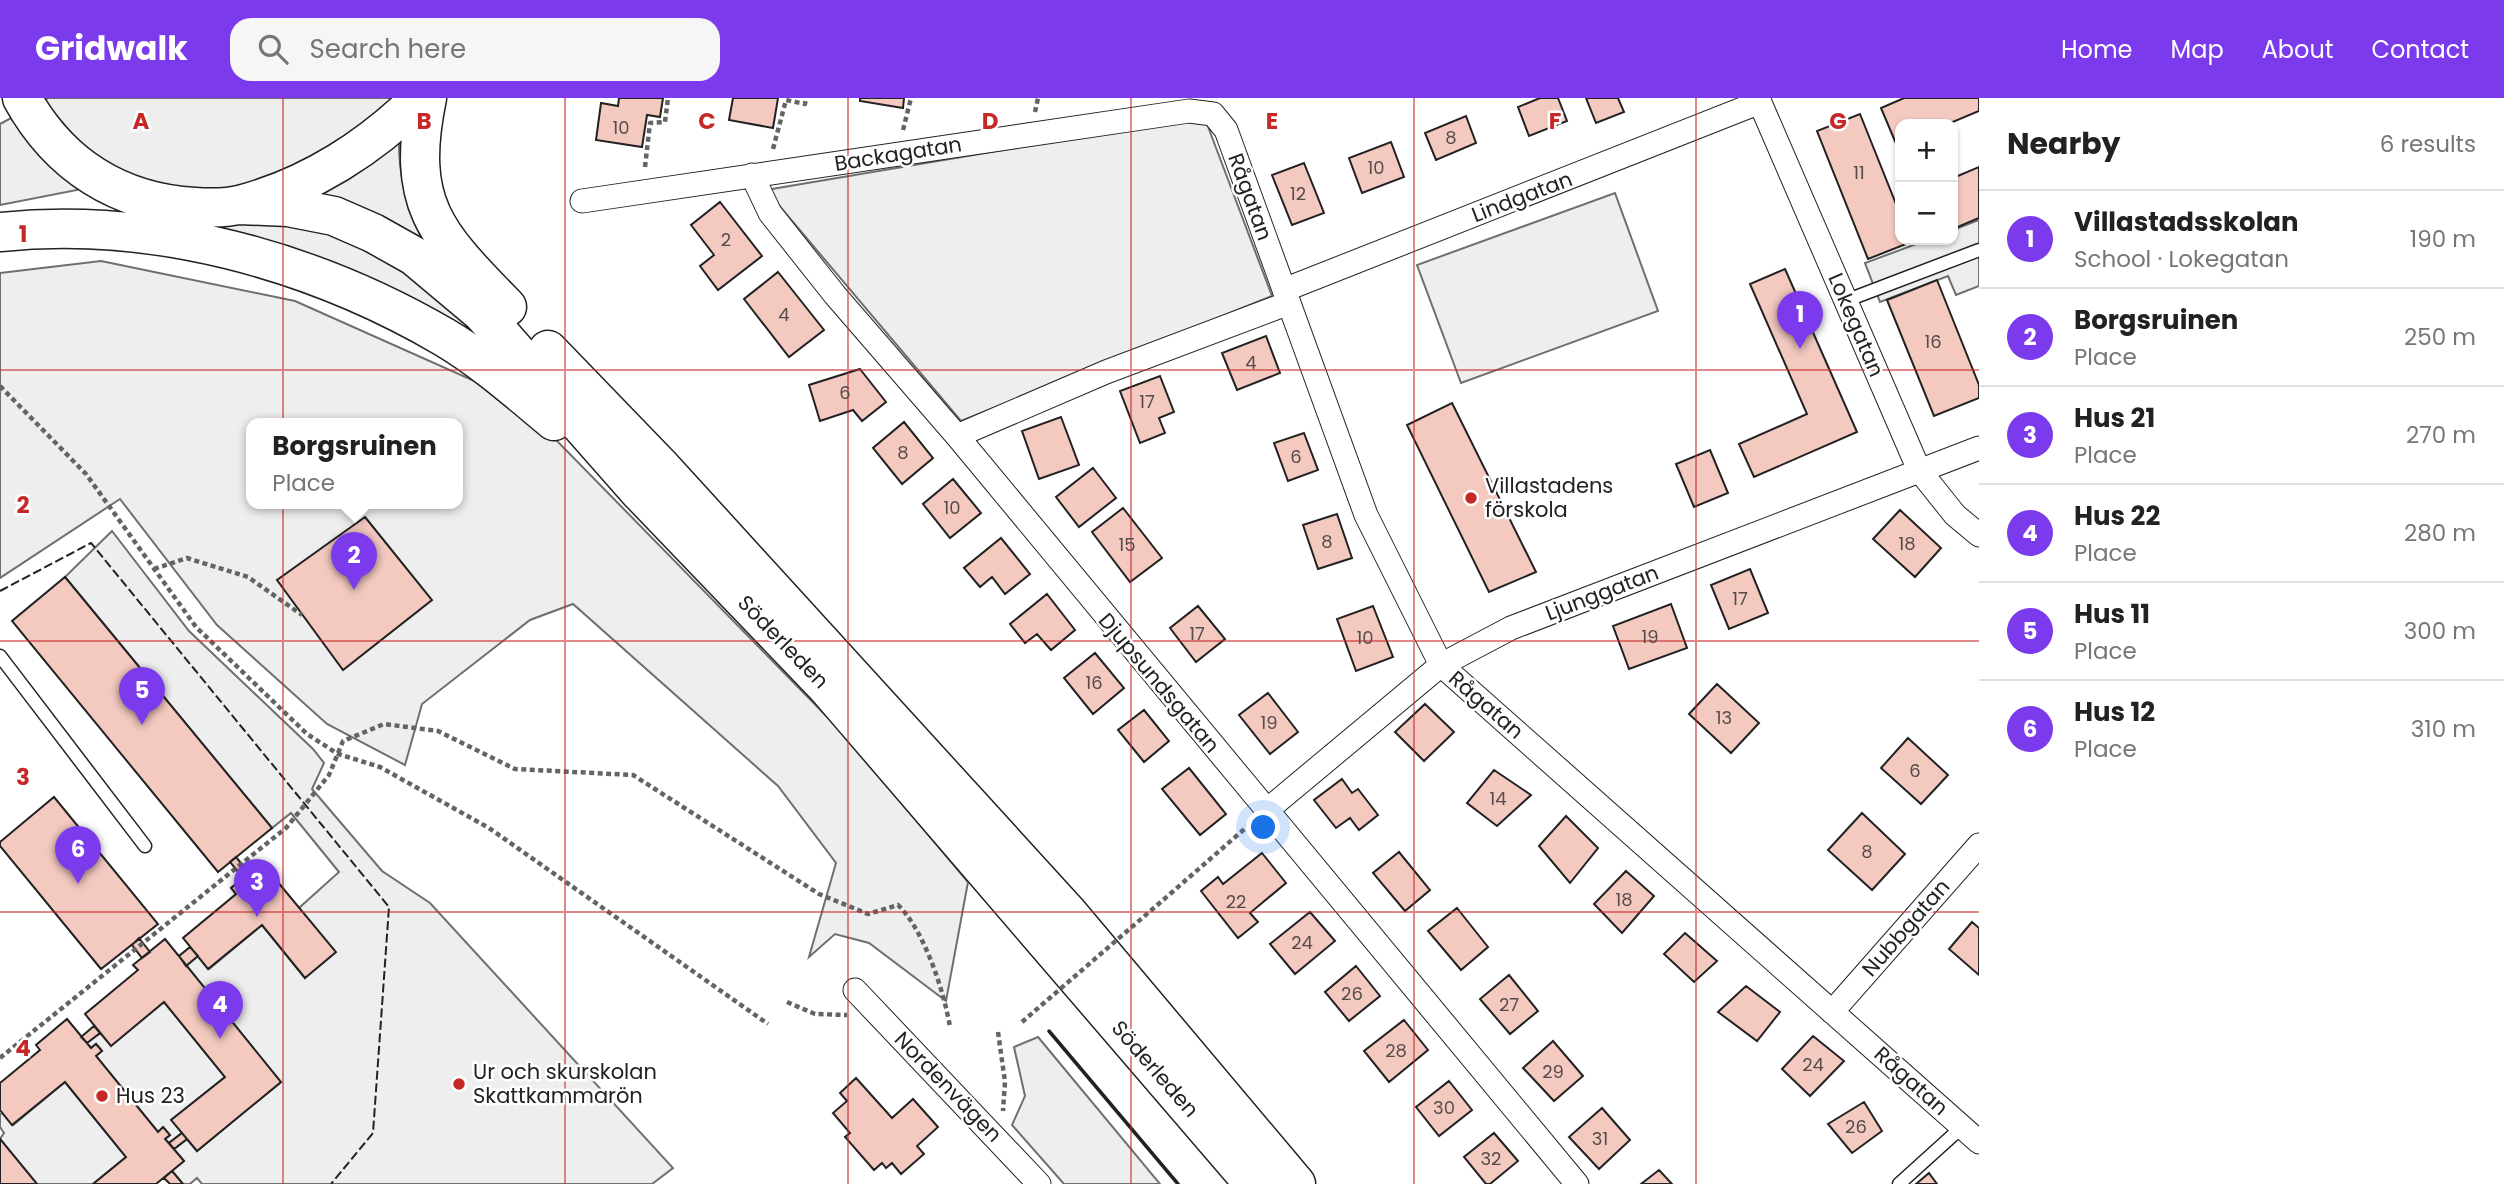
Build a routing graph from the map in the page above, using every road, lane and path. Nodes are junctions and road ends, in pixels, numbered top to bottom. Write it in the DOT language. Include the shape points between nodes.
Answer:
graph roads {
  1 [pos="22,98"];
  2 [pos="420,98"];
  3 [pos="427,98"];
  4 [pos="668,98"];
  5 [pos="806,98"];
  6 [pos="1763,99"];
  7 [pos="1213,114"];
  8 [pos="759,174"];
  9 [pos="642,193"];
  10 [pos="139,200"];
  11 [pos="582,201"];
  12 [pos="240,205"];
  13 [pos="0,220"];
  14 [pos="0,232"];
  15 [pos="1979,250"];
  16 [pos="1286,297"];
  17 [pos="1845,300"];
  18 [pos="0,386"];
  19 [pos="957,436"];
  20 [pos="1979,447"];
  21 [pos="1919,470"];
  22 [pos="636,489"];
  23 [pos="1979,536"];
  24 [pos="154,569"];
  25 [pos="302,615"];
  26 [pos="0,656"];
  27 [pos="1441,665"];
  28 [pos="338,754"];
  29 [pos="1266,811"];
  30 [pos="1979,845"];
  31 [pos="145,846"];
  32 [pos="855,990"];
  33 [pos="1832,1012"];
  34 [pos="1022,1022"];
  35 [pos="768,1024"];
  36 [pos="950,1027"];
  37 [pos="998,1032"];
  38 [pos="0,1058"];
  39 [pos="1962,1127"];
  40 [pos="991,1130"];
  41 [pos="1979,1142"];
  42 [pos="1039,1184"];
  43 [pos="1254,1184"];
  44 [pos="1296,1184"];
  45 [pos="1577,1184"];
  46 [pos="1899,1184"];
  1 -- 10 [label="highway" via="64,154 99,180"];
  2 -- 12 [label="highway" via="393,125 320,174"];
  3 -- 44 [label="highway, Söderleden" via="421,186 430,216 446,242 662,468 1058,901"];
  4 -- 9 [label="path" via="665,122 650,123"];
  5 -- 8 [label="path" via="805,104 786,100"];
  6 -- 16 [label="street, Lindgatan"];
  6 -- 17 [label="street, Lokegatan"];
  7 -- 8 [label="street, Backagatan" via="1189,111"];
  7 -- 16 [label="street, Rågatan" via="1226,130"];
  8 -- 9 [label="street, Backagatan"];
  8 -- 19 [label="street, Djupsundsgatan" via="770,214"];
  9 -- 11 [label="street, Backagatan"];
  10 -- 12 [label="highway, Söderleden" via="187,206"];
  10 -- 13 [label="highway"];
  12 -- 22 [label="highway, Söderleden" via="288,207 334,216 414,256 482,313"];
  14 -- 22 [label="highway" via="46,228 119,232 215,246 338,285 446,338"];
  15 -- 17 [label="lane"];
  16 -- 19 [label="street, Lindgatan"];
  16 -- 27 [label="street, Rågatan" via="1366,515"];
  17 -- 21 [label="street, Lokegatan"];
  18 -- 24 [label="path" via="86,474"];
  19 -- 29 [label="street, Djupsundsgatan"];
  20 -- 21 [label="street, Ljunggatan"];
  21 -- 23 [label="street, Lokegatan" via="1955,515"];
  21 -- 27 [label="street, Ljunggatan" via="1511,628"];
  22 -- 43 [label="highway, Söderleden" via="827,687"];
  24 -- 25 [label="path" via="187,558 248,577"];
  24 -- 28 [label="path" via="221,653 307,734"];
  26 -- 31 [label="lane"];
  27 -- 29 [label="street, Ljunggatan"];
  27 -- 33 [label="street, Rågatan"];
  28 -- 35 [label="path" via="380,767 489,828"];
  28 -- 36 [label="path" via="343,741 384,724 438,731 515,769 633,775 819,894 868,914 898,905 911,917 946,999"];
  28 -- 38 [label="path" via="329,775 286,828"];
  29 -- 34 [label="path, bridge"];
  29 -- 45 [label="street, Djupsundsgatan"];
  30 -- 33 [label="street, Nubbgatan"];
  32 -- 40 [label="street, Nordenvägen"];
  33 -- 39 [label="street, Rågatan"];
  37 -- 40 [label="path" via="1004,1108"];
  39 -- 41 [label="street, Rågatan"];
  39 -- 46 [label="lane"];
  40 -- 42 [label="street, Nordenvägen"];
}
